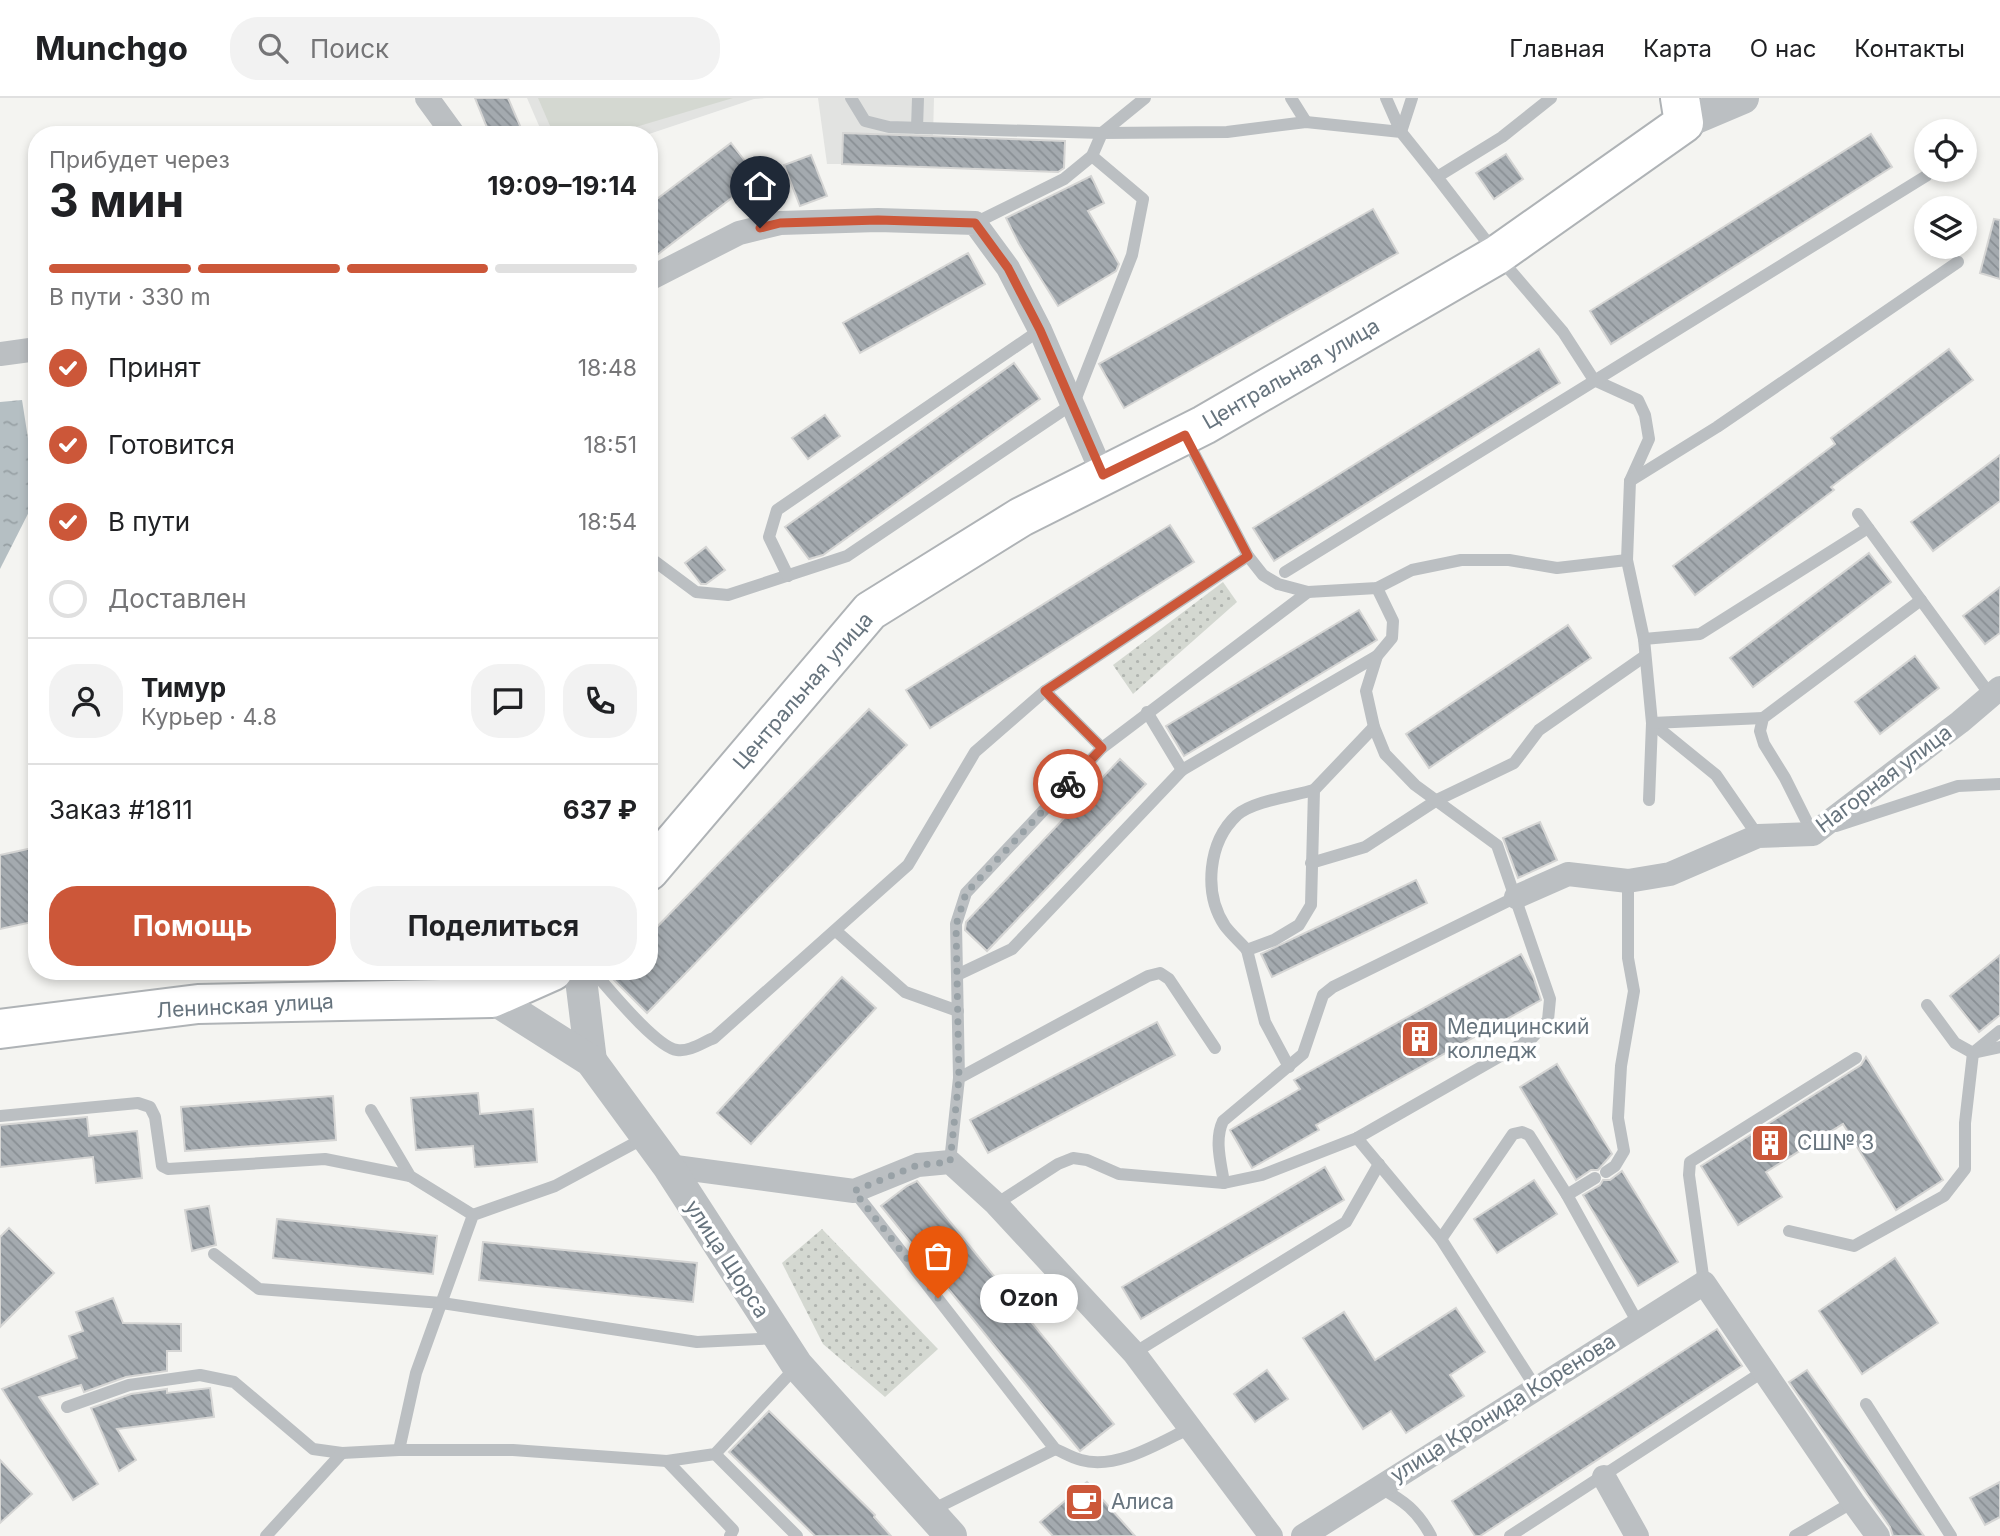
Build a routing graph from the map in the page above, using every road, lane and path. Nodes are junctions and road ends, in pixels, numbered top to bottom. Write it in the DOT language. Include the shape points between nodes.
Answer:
graph roads {
  1 [pos="427,98"];
  2 [pos="851,98"];
  3 [pos="918,98"];
  4 [pos="1146,98"];
  5 [pos="1291,98"];
  6 [pos="1386,98"];
  7 [pos="1412,98"];
  8 [pos="1551,98"];
  9 [pos="1743,98"];
  10 [pos="1682,111"];
  11 [pos="1306,122"];
  12 [pos="447,126"];
  13 [pos="917,128"];
  14 [pos="1401,132"];
  15 [pos="1102,133"];
  16 [pos="1092,156"];
  17 [pos="1437,177"];
  18 [pos="1916,182"];
  19 [pos="975,223"];
  20 [pos="1497,255"];
  21 [pos="1958,262"];
  22 [pos="658,274"];
  23 [pos="1040,330"];
  24 [pos="28,350"];
  25 [pos="0,354"];
  26 [pos="1594,380"];
  27 [pos="1074,402"];
  28 [pos="1185,435"];
  29 [pos="1103,475"];
  30 [pos="1630,481"];
  31 [pos="1858,513"];
  32 [pos="1868,528"];
  33 [pos="1248,556"];
  34 [pos="1627,560"];
  35 [pos="658,564"];
  36 [pos="1285,572"];
  37 [pos="788,576"];
  38 [pos="1377,587"];
  39 [pos="1308,592"];
  40 [pos="1921,600"];
  41 [pos="1644,639"];
  42 [pos="1377,656"];
  43 [pos="1645,656"];
  44 [pos="1045,691"];
  45 [pos="1995,692"];
  46 [pos="1147,712"];
  47 [pos="1763,718"];
  48 [pos="1652,723"];
  49 [pos="1374,727"];
  50 [pos="1102,748"];
  51 [pos="1182,770"];
  52 [pos="2000,784"];
  53 [pos="1314,790"];
  54 [pos="1437,800"];
  55 [pos="1649,800"];
  56 [pos="1813,834"];
  57 [pos="1758,836"];
  58 [pos="658,860"];
  59 [pos="1311,863"];
  60 [pos="1628,881"];
  61 [pos="1516,897"];
  62 [pos="835,931"];
  63 [pos="1247,950"];
  64 [pos="957,975"];
  65 [pos="533,980"];
  66 [pos="581,980"];
  67 [pos="601,980"];
  68 [pos="492,998"];
  69 [pos="1927,1004"];
  70 [pos="958,1011"];
  71 [pos="0,1029"];
  72 [pos="2000,1031"];
  73 [pos="2000,1047"];
  74 [pos="1215,1048"];
  75 [pos="1973,1053"];
  76 [pos="1856,1058"];
  77 [pos="591,1061"];
  78 [pos="1289,1067"];
  79 [pos="959,1078"];
  80 [pos="371,1110"];
  81 [pos="0,1116"];
  82 [pos="647,1137"];
  83 [pos="1357,1138"];
  84 [pos="950,1162"];
  85 [pos="1379,1164"];
  86 [pos="668,1166"];
  87 [pos="410,1176"];
  88 [pos="1224,1183"];
  89 [pos="854,1191"];
  90 [pos="1567,1195"];
  91 [pos="996,1204"];
  92 [pos="473,1215"];
  93 [pos="1789,1231"];
  94 [pos="1441,1239"];
  95 [pos="214,1254"];
  96 [pos="1704,1283"];
  97 [pos="442,1303"];
  98 [pos="1638,1323"];
  99 [pos="778,1338"];
  100 [pos="1134,1353"];
  101 [pos="797,1366"];
  102 [pos="1764,1371"];
  103 [pos="1536,1388"];
  104 [pos="1866,1404"];
  105 [pos="67,1407"];
  106 [pos="1190,1428"];
  107 [pos="1055,1449"];
  108 [pos="398,1450"];
  109 [pos="342,1453"];
  110 [pos="715,1454"];
  111 [pos="667,1461"];
  112 [pos="1604,1477"];
  113 [pos="1379,1486"];
  114 [pos="1853,1502"];
  115 [pos="928,1512"];
  116 [pos="266,1536"];
  117 [pos="730,1536"];
  118 [pos="797,1536"];
  119 [pos="951,1536"];
  120 [pos="1271,1536"];
  121 [pos="1303,1536"];
  122 [pos="1431,1536"];
  123 [pos="1510,1536"];
  124 [pos="1637,1536"];
  125 [pos="1795,1536"];
  126 [pos="1878,1536"];
  127 [pos="1951,1536"];
  1 -- 12 [label="street"];
  2 -- 13 [label="lane" via="865,121"];
  3 -- 13 [label="lane"];
  4 -- 15 [label="lane"];
  5 -- 11 [label="lane"];
  6 -- 14 [label="lane"];
  7 -- 14 [label="lane"];
  8 -- 17 [label="lane" via="1502,137"];
  9 -- 10 [label="street, Центральная улица"];
  10 -- 20 [label="main road, Центральная улица"];
  11 -- 14 [label="lane"];
  11 -- 15 [label="lane" via="1227,131"];
  13 -- 15 [label="lane"];
  14 -- 17 [label="lane"];
  15 -- 16 [label="lane"];
  16 -- 19 [label="lane" via="1064,179"];
  16 -- 27 [label="lane" via="1143,199 1132,255"];
  17 -- 20 [label="lane"];
  18 -- 26 [label="lane"];
  19 -- 22 [label="street" via="780,223 739,233"];
  19 -- 23 [label="street" via="1008,268"];
  20 -- 26 [label="lane" via="1563,332"];
  20 -- 28 [label="main road, Центральная улица"];
  21 -- 30 [label="lane"];
  23 -- 27 [label="street"];
  23 -- 37 [label="lane" via="777,510 769,537"];
  24 -- 25 [label="street"];
  26 -- 30 [label="lane" via="1638,400 1645,415 1649,439"];
  26 -- 36 [label="lane"];
  27 -- 29 [label="street"];
  27 -- 37 [label="lane" via="847,556"];
  28 -- 29 [label="main road, Центральная улица"];
  28 -- 33 [label="lane"];
  29 -- 58 [label="main road, Центральная улица" via="1021,517 870,611"];
  30 -- 34 [label="lane"];
  31 -- 32 [label="lane"];
  32 -- 40 [label="lane"];
  32 -- 41 [label="lane" via="1700,634"];
  33 -- 39 [label="lane" via="1263,575 1278,584"];
  33 -- 44 [label="lane"];
  34 -- 38 [label="lane" via="1557,568 1509,560 1461,560 1412,570"];
  34 -- 41 [label="lane"];
  35 -- 37 [label="lane" via="696,592 728,595"];
  38 -- 39 [label="lane"];
  38 -- 42 [label="lane" via="1393,621 1392,638"];
  39 -- 46 [label="lane"];
  40 -- 45 [label="lane"];
  40 -- 47 [label="lane"];
  41 -- 43 [label="lane"];
  42 -- 49 [label="lane" via="1366,691"];
  42 -- 51 [label="lane"];
  43 -- 48 [label="lane"];
  43 -- 54 [label="lane" via="1539,730 1514,763"];
  44 -- 50 [label="lane"];
  44 -- 62 [label="lane" via="975,752 908,865"];
  45 -- 56 [label="street, Нагорная улица"];
  46 -- 50 [label="lane"];
  46 -- 51 [label="lane"];
  47 -- 48 [label="lane"];
  47 -- 56 [label="lane" via="1764,744"];
  48 -- 55 [label="lane"];
  48 -- 57 [label="lane" via="1716,775"];
  49 -- 53 [label="lane"];
  49 -- 54 [label="lane" via="1385,754"];
  50 -- 64 [label="lane" via="966,893 956,925"];
  51 -- 64 [label="lane" via="1012,949"];
  52 -- 56 [label="lane" via="1958,786"];
  53 -- 59 [label="lane"];
  53 -- 63 [label="lane" via="1238,814 1221,835 1211,860 1213,894 1224,924"];
  54 -- 59 [label="lane" via="1365,846"];
  54 -- 61 [label="lane" via="1497,845"];
  56 -- 57 [label="street, Нагорная улица"];
  57 -- 60 [label="street, Нагорная улица" via="1670,874"];
  59 -- 63 [label="lane" via="1311,905 1299,925"];
  60 -- 61 [label="street, Нагорная улица" via="1568,874"];
  60 -- 90 [label="lane" via="1633,991 1618,1118 1624,1151 1615,1166"];
  61 -- 78 [label="lane" via="1333,987 1323,995 1303,1054"];
  61 -- 83 [label="lane" via="1550,999 1548,1020 1532,1038"];
  62 -- 67 [label="lane" via="714,1038 690,1049 677,1050 660,1042"];
  62 -- 70 [label="lane" via="905,992"];
  63 -- 78 [label="lane" via="1265,1022"];
  64 -- 70 [label="lane"];
  65 -- 68 [label="main road"];
  66 -- 77 [label="street"];
  68 -- 71 [label="main road, Ленинская улица" via="198,1004"];
  68 -- 77 [label="street, улица Щорса"];
  69 -- 75 [label="lane" via="1955,1043"];
  70 -- 79 [label="lane"];
  72 -- 75 [label="lane"];
  73 -- 75 [label="lane"];
  74 -- 79 [label="lane" via="1169,979 1160,973"];
  75 -- 93 [label="lane" via="1965,1169 1944,1196 1854,1246"];
  76 -- 96 [label="lane" via="1690,1162"];
  77 -- 82 [label="street, улица Щорса"];
  78 -- 88 [label="lane" via="1223,1122 1219,1140"];
  79 -- 84 [label="lane"];
  80 -- 87 [label="lane"];
  81 -- 87 [label="lane" via="138,1103 150,1107 155,1117 162,1166 168,1169 325,1159"];
  82 -- 86 [label="street, улица Щорса"];
  82 -- 92 [label="lane" via="555,1186"];
  83 -- 85 [label="lane"];
  83 -- 88 [label="lane" via="1262,1175"];
  84 -- 89 [label="street" via="918,1165"];
  84 -- 91 [label="street"];
  85 -- 94 [label="lane"];
  85 -- 100 [label="lane" via="1346,1222"];
  86 -- 89 [label="street"];
  86 -- 99 [label="street, улица Щорса"];
  87 -- 92 [label="lane"];
  88 -- 91 [label="lane" via="1119,1174 1073,1158"];
  89 -- 107 [label="lane"];
  90 -- 94 [label="lane" via="1529,1135 1513,1134"];
  90 -- 98 [label="lane"];
  91 -- 100 [label="street"];
  92 -- 97 [label="lane"];
  94 -- 103 [label="lane"];
  95 -- 97 [label="lane" via="259,1289"];
  96 -- 98 [label="street, улица Кронида Коренова"];
  96 -- 102 [label="street"];
  97 -- 99 [label="lane" via="697,1342"];
  97 -- 108 [label="lane" via="416,1373"];
  98 -- 103 [label="street, улица Кронида Коренова"];
  99 -- 101 [label="street, улица Щорса"];
  100 -- 106 [label="street"];
  101 -- 110 [label="lane"];
  101 -- 115 [label="street, улица Щорса"];
  102 -- 112 [label="lane"];
  102 -- 114 [label="street"];
  103 -- 113 [label="street, улица Кронида Коренова"];
  104 -- 127 [label="lane"];
  105 -- 109 [label="lane" via="129,1385 200,1375 234,1382 313,1449"];
  106 -- 107 [label="lane" via="1112,1461 1082,1461"];
  106 -- 120 [label="street"];
  107 -- 115 [label="lane"];
  108 -- 109 [label="lane"];
  108 -- 111 [label="lane" via="513,1450"];
  109 -- 116 [label="lane"];
  110 -- 111 [label="lane"];
  110 -- 118 [label="lane"];
  111 -- 117 [label="lane" via="733,1530"];
  112 -- 123 [label="lane"];
  112 -- 124 [label="street"];
  113 -- 121 [label="street, улица Кронида Коренова"];
  113 -- 122 [label="lane" via="1420,1516"];
  114 -- 125 [label="lane"];
  114 -- 126 [label="street"];
  115 -- 119 [label="street, улица Щорса"];
}
